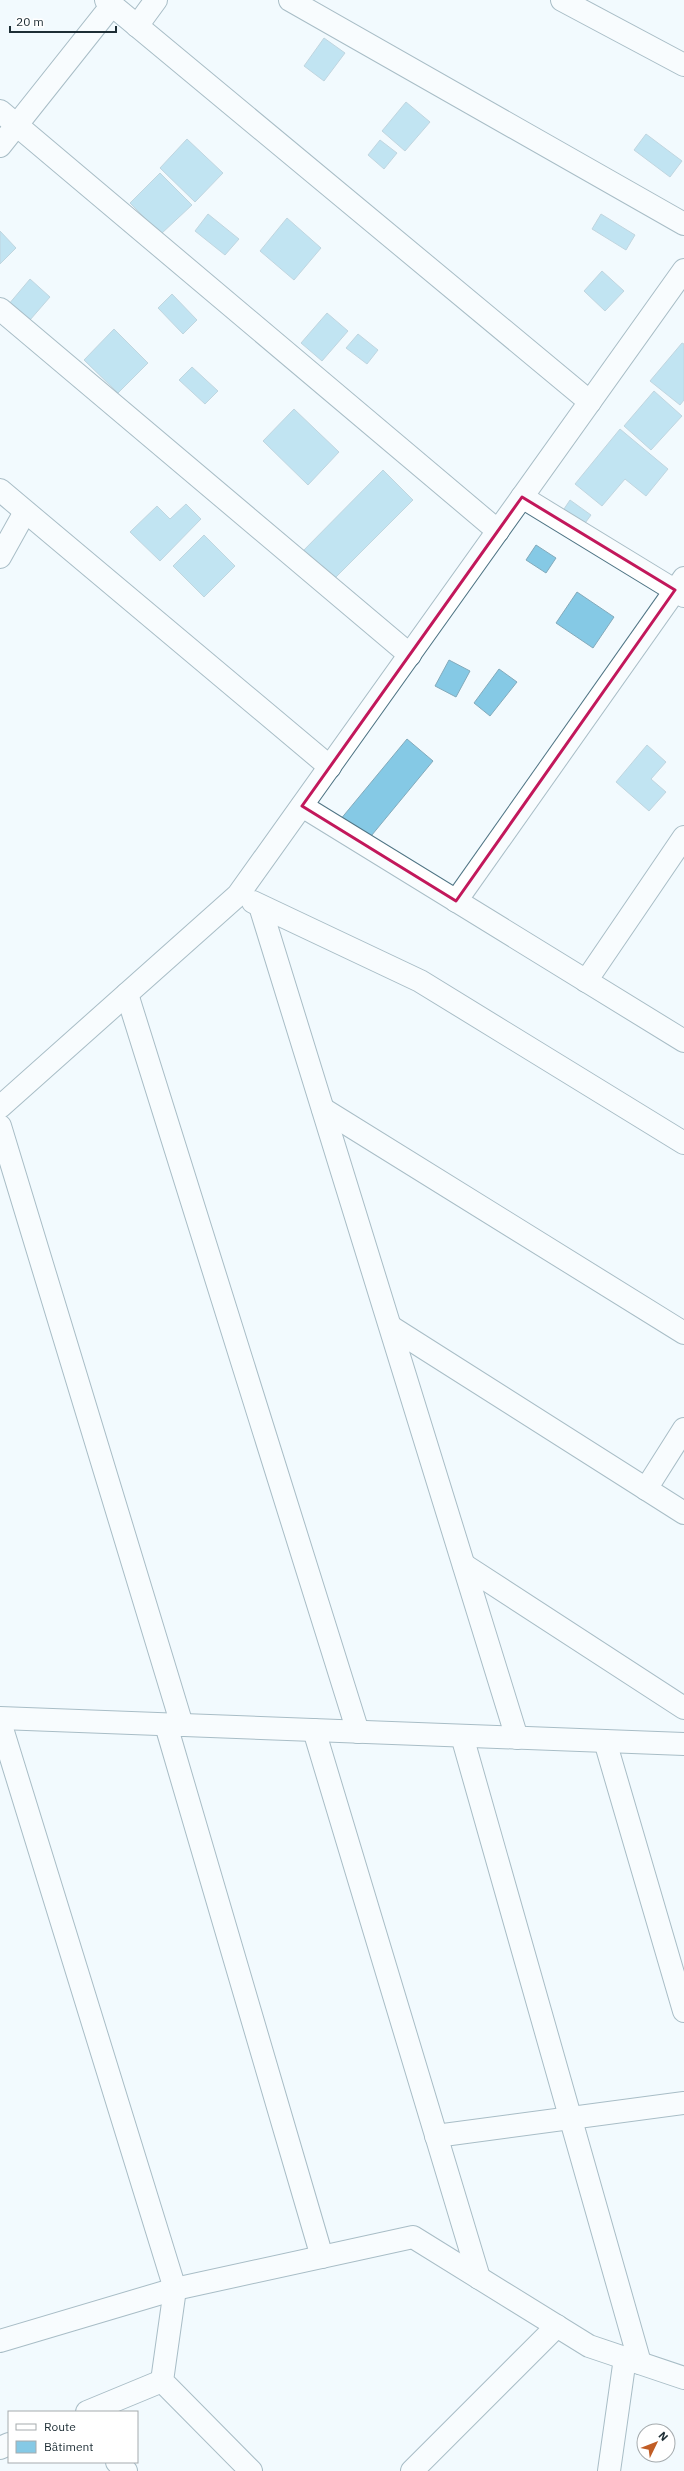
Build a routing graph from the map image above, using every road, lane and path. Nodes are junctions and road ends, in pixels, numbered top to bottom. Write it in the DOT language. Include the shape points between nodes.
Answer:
graph roads {
  1 [pos="156,0"];
  2 [pos="290,0"];
  3 [pos="562,0"];
  4 [pos="109,2"];
  5 [pos="137,26"];
  6 [pos="684,64"];
  7 [pos="0,111"];
  8 [pos="16,125"];
  9 [pos="0,146"];
  10 [pos="684,224"];
  11 [pos="684,270"];
  12 [pos="0,309"];
  13 [pos="590,402"];
  14 [pos="0,490"];
  15 [pos="522,497"];
  16 [pos="25,512"];
  17 [pos="498,531"];
  18 [pos="0,557"];
  19 [pos="681,588"];
  20 [pos="410,655"];
  21 [pos="330,767"];
  22 [pos="302,806"];
  23 [pos="684,837"];
  24 [pos="238,895"];
  25 [pos="456,901"];
  26 [pos="260,906"];
  27 [pos="586,981"];
  28 [pos="127,994"];
  29 [pos="684,1041"];
  30 [pos="0,1107"];
  31 [pos="323,1109"];
  32 [pos="0,1126"];
  33 [pos="684,1143"];
  34 [pos="391,1327"];
  35 [pos="684,1333"];
  36 [pos="684,1429"];
  37 [pos="646,1489"];
  38 [pos="684,1513"];
  39 [pos="464,1565"];
  40 [pos="684,1708"];
  41 [pos="0,1718"];
  42 [pos="0,1722"];
  43 [pos="174,1725"];
  44 [pos="314,1730"];
  45 [pos="358,1732"];
  46 [pos="462,1736"];
  47 [pos="517,1738"];
  48 [pos="605,1741"];
  49 [pos="684,1744"];
  50 [pos="684,2011"];
  51 [pos="684,2103"];
  52 [pos="570,2118"];
  53 [pos="436,2136"];
  54 [pos="322,2257"];
  55 [pos="480,2278"];
  56 [pos="175,2289"];
  57 [pos="557,2326"];
  58 [pos="0,2341"];
  59 [pos="632,2361"];
  60 [pos="684,2378"];
  61 [pos="162,2381"];
  62 [pos="89,2411"];
  63 [pos="118,2463"];
  64 [pos="126,2471"];
  65 [pos="251,2471"];
  66 [pos="412,2471"];
  67 [pos="609,2471"];
  1 -- 5 [label="street"];
  2 -- 10 [label="street"];
  3 -- 6 [label="street"];
  4 -- 5 [label="street"];
  4 -- 8 [label="street"];
  5 -- 13 [label="street"];
  7 -- 8 [label="street"];
  8 -- 9 [label="street"];
  8 -- 17 [label="street"];
  11 -- 13 [label="street"];
  12 -- 20 [label="street"];
  13 -- 15 [label="street"];
  14 -- 16 [label="street"];
  15 -- 17 [label="street"];
  15 -- 19 [label="street"];
  16 -- 18 [label="street"];
  16 -- 21 [label="street"];
  17 -- 20 [label="street"];
  19 -- 25 [label="street"];
  20 -- 21 [label="street"];
  21 -- 22 [label="street"];
  22 -- 24 [label="street"];
  22 -- 25 [label="street"];
  23 -- 27 [label="street"];
  24 -- 26 [label="street"];
  24 -- 28 [label="street"];
  25 -- 27 [label="street"];
  26 -- 31 [label="street"];
  26 -- 33 [label="street" via="420,981"];
  27 -- 29 [label="street"];
  28 -- 30 [label="street"];
  28 -- 45 [label="street"];
  31 -- 34 [label="street"];
  31 -- 35 [label="street"];
  32 -- 43 [label="street"];
  34 -- 37 [label="street"];
  34 -- 39 [label="street"];
  36 -- 37 [label="street"];
  37 -- 38 [label="street"];
  39 -- 40 [label="street"];
  39 -- 47 [label="street"];
  41 -- 43 [label="street"];
  42 -- 56 [label="street"];
  43 -- 44 [label="street"];
  43 -- 54 [label="street"];
  44 -- 45 [label="street"];
  44 -- 53 [label="street"];
  45 -- 46 [label="street"];
  46 -- 47 [label="street"];
  46 -- 52 [label="street"];
  47 -- 48 [label="street"];
  48 -- 49 [label="street"];
  48 -- 50 [label="street"];
  51 -- 52 [label="street"];
  52 -- 53 [label="street"];
  52 -- 59 [label="street"];
  53 -- 55 [label="street"];
  54 -- 55 [label="street" via="413,2237"];
  54 -- 56 [label="street"];
  55 -- 57 [label="street"];
  56 -- 58 [label="street"];
  56 -- 61 [label="street"];
  57 -- 59 [label="street" via="589,2346"];
  57 -- 66 [label="street"];
  59 -- 60 [label="street"];
  59 -- 67 [label="street"];
  61 -- 62 [label="street"];
  61 -- 65 [label="street"];
  63 -- 64 [label="street"];
}
